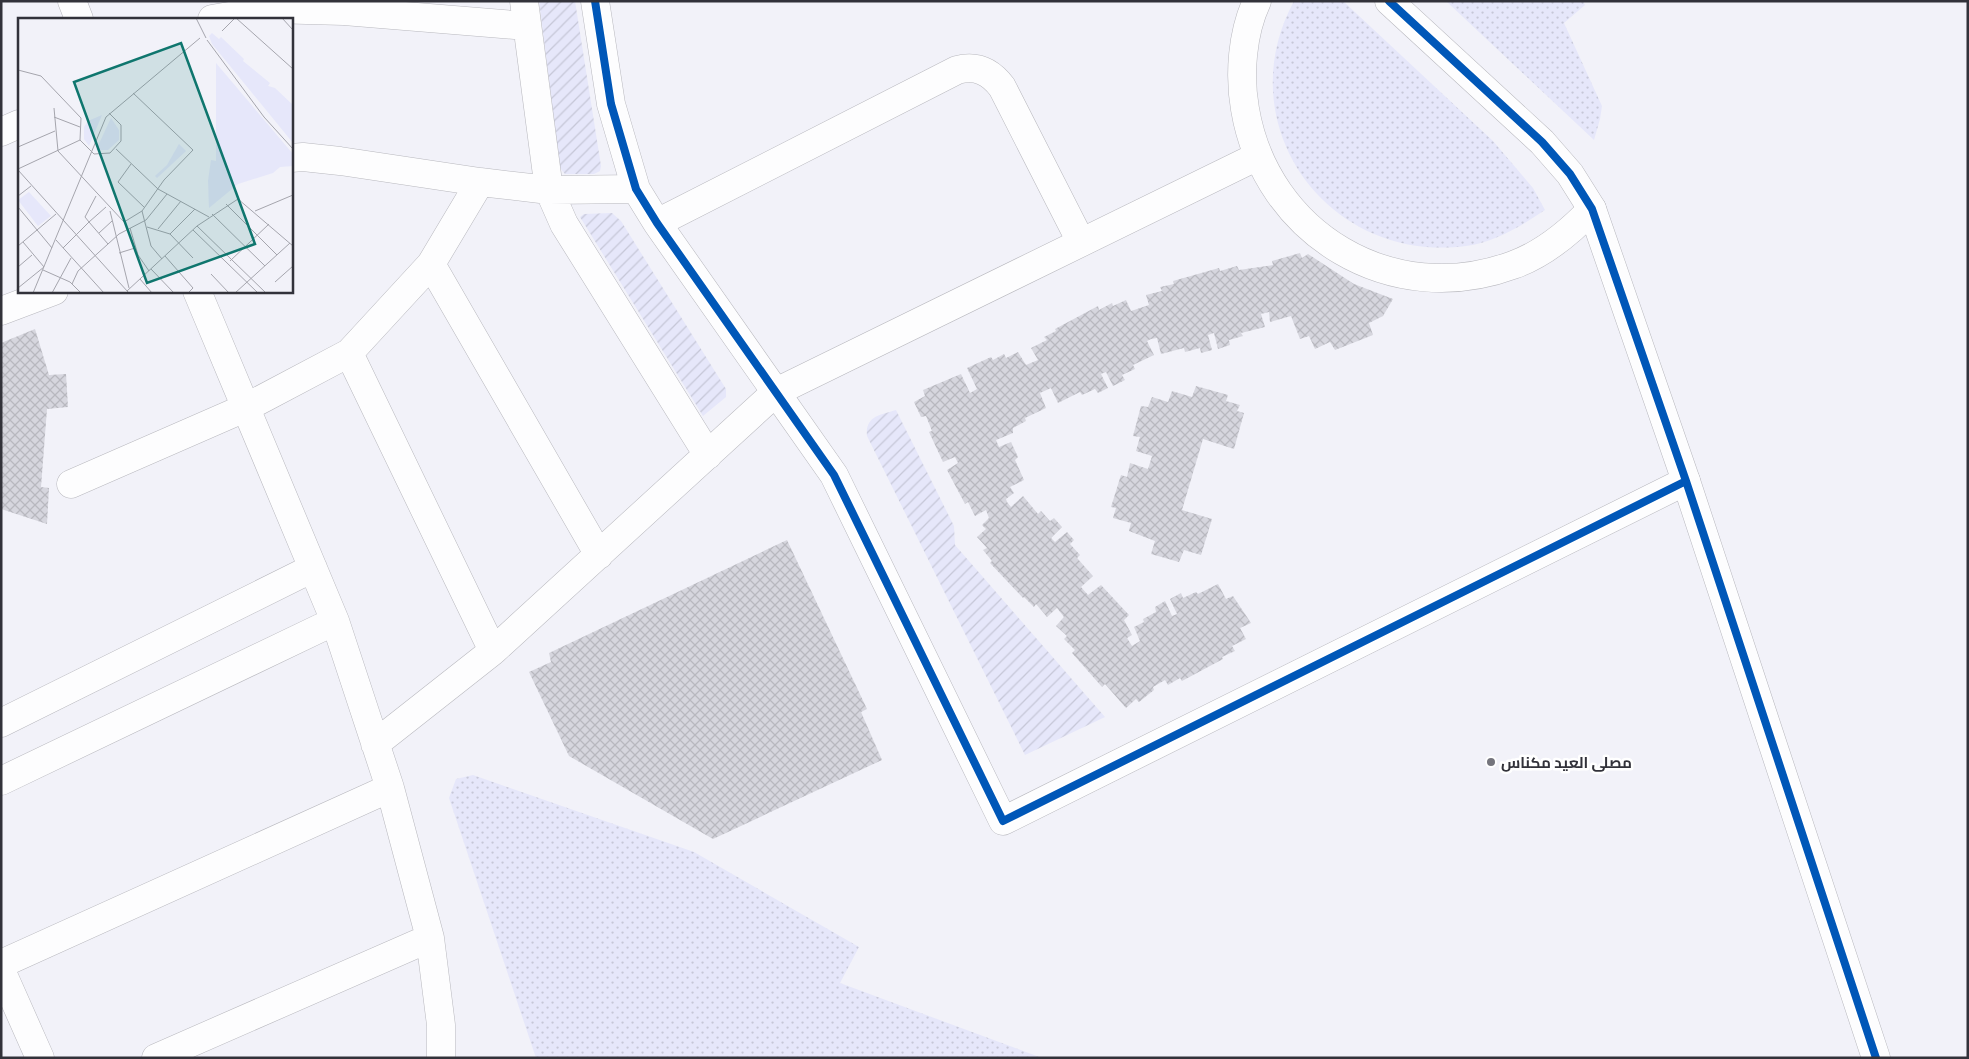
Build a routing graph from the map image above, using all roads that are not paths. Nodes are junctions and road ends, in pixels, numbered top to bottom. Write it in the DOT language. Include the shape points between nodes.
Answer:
graph roads {
  1 [pos="72,1"];
  2 [pos="595,1"];
  3 [pos="1257,1"];
  4 [pos="1389,1"];
  5 [pos="344,6"];
  6 [pos="526,13"];
  7 [pos="79,18"];
  8 [pos="218,18"];
  9 [pos="18,124"];
  10 [pos="1,132"];
  11 [pos="1258,156"];
  12 [pos="292,158"];
  13 [pos="480,182"];
  14 [pos="636,189"];
  15 [pos="549,190"];
  16 [pos="1592,209"];
  17 [pos="657,223"];
  18 [pos="1081,242"];
  19 [pos="431,264"];
  20 [pos="51,292"];
  21 [pos="197,292"];
  22 [pos="1,311"];
  23 [pos="349,353"];
  24 [pos="776,392"];
  25 [pos="244,408"];
  26 [pos="708,455"];
  27 [pos="1686,481"];
  28 [pos="72,484"];
  29 [pos="599,555"];
  30 [pos="313,568"];
  31 [pos="335,621"];
  32 [pos="493,650"];
  33 [pos="1,723"];
  34 [pos="375,744"];
  35 [pos="1,781"];
  36 [pos="390,788"];
  37 [pos="430,938"];
  38 [pos="1,964"];
  39 [pos="1,970"];
  40 [pos="40,1058"];
  41 [pos="156,1058"];
  42 [pos="441,1058"];
  43 [pos="1876,1058"];
  1 -- 7 [label="street"];
  2 -- 14 [label="street" via="611,104"];
  3 -- 11 [label="street" via="1242,66 1248,127"];
  4 -- 16 [label="street" via="1542,142 1570,174"];
  5 -- 6 [label="street"];
  5 -- 8 [label="street" via="270,10"];
  6 -- 15 [label="street"];
  9 -- 10 [label="street"];
  11 -- 16 [label="street" via="1290,209 1337,249 1364,263 1423,278 1484,274 1513,265 1549,246"];
  11 -- 18 [label="street"];
  12 -- 13 [label="street" via="340,161"];
  13 -- 15 [label="street"];
  13 -- 19 [label="street"];
  14 -- 15 [label="street"];
  14 -- 17 [label="street"];
  15 -- 26 [label="street" via="564,224"];
  16 -- 27 [label="street"];
  17 -- 18 [label="street" via="957,70 967,68 987,72 1002,87"];
  17 -- 24 [label="street"];
  18 -- 24 [label="street"];
  19 -- 23 [label="street"];
  19 -- 29 [label="street"];
  20 -- 22 [label="street"];
  21 -- 25 [label="street"];
  23 -- 25 [label="street"];
  23 -- 32 [label="street"];
  24 -- 26 [label="street"];
  24 -- 27 [label="street" via="834,475 1002,821"];
  25 -- 28 [label="street"];
  25 -- 30 [label="street"];
  26 -- 29 [label="street"];
  27 -- 43 [label="street"];
  29 -- 32 [label="street"];
  30 -- 31 [label="street"];
  30 -- 33 [label="street"];
  31 -- 34 [label="street"];
  31 -- 35 [label="street"];
  32 -- 34 [label="street"];
  34 -- 36 [label="street"];
  36 -- 37 [label="street"];
  36 -- 38 [label="street"];
  37 -- 41 [label="street"];
  37 -- 42 [label="street" via="442,1025"];
  39 -- 40 [label="street"];
}
